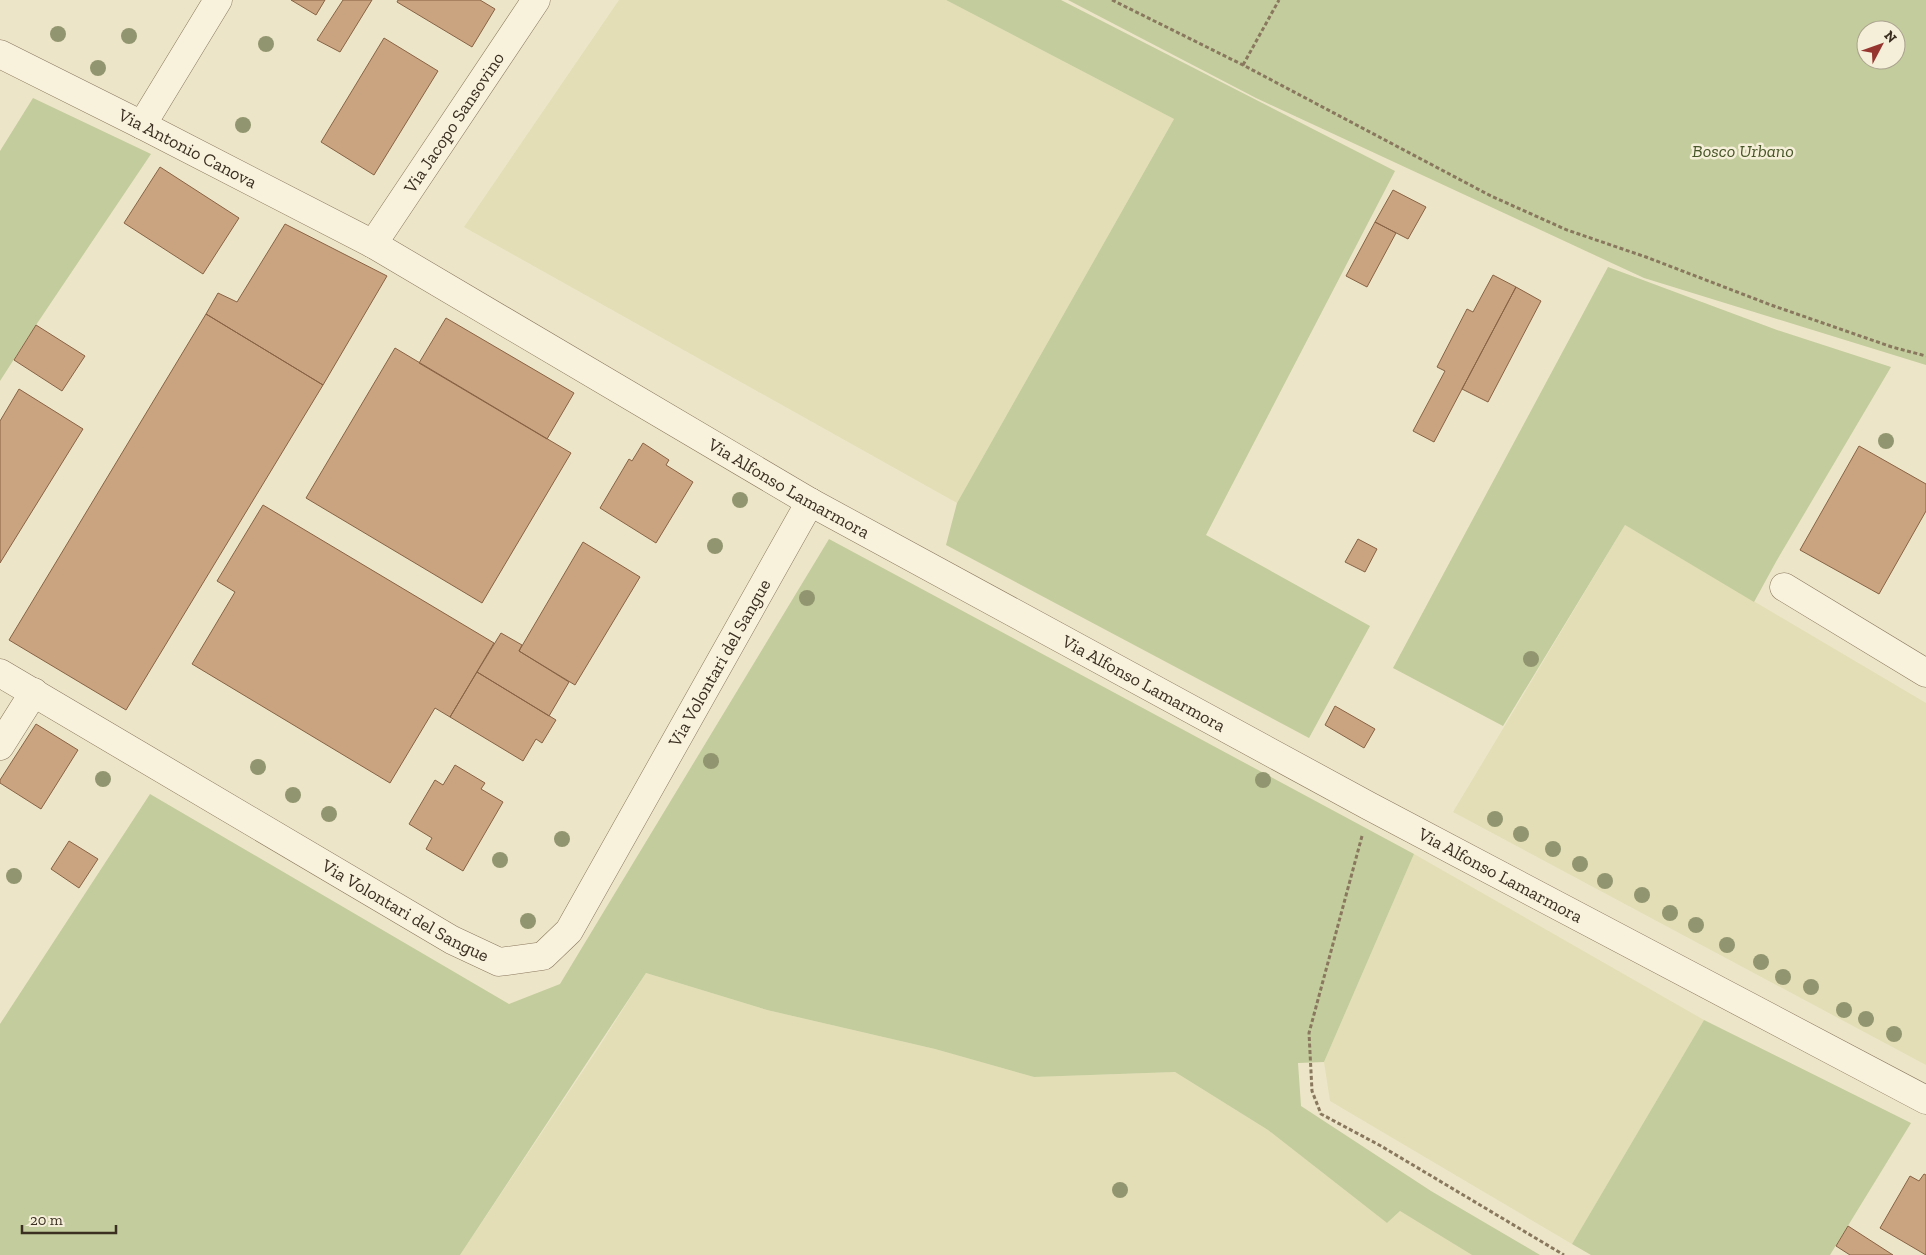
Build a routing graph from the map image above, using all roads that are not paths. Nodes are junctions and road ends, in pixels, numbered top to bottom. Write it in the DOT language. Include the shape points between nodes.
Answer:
graph roads {
  1 [pos="218,0"];
  2 [pos="536,0"];
  3 [pos="0,54"];
  4 [pos="142,125"];
  5 [pos="373,244"];
  6 [pos="810,502"];
  7 [pos="1784,587"];
  8 [pos="1926,673"];
  9 [pos="0,674"];
  10 [pos="34,692"];
  11 [pos="0,746"];
  12 [pos="1926,1100"];
  1 -- 4 [label="street"];
  2 -- 5 [label="street, Via Jacopo Sansovino"];
  3 -- 4 [label="street, Via Antonio Canova"];
  4 -- 5 [label="street, Via Antonio Canova"];
  5 -- 6 [label="street, Via Alfonso Lamarmora"];
  6 -- 10 [label="street, Via Volontari del Sangue" via="570,931 543,956 499,962 452,940"];
  6 -- 12 [label="street, Via Alfonso Lamarmora" via="1369,806"];
  7 -- 8 [label="street"];
  9 -- 10 [label="street, Via Volontari del Sangue"];
  10 -- 11 [label="street"];
}
